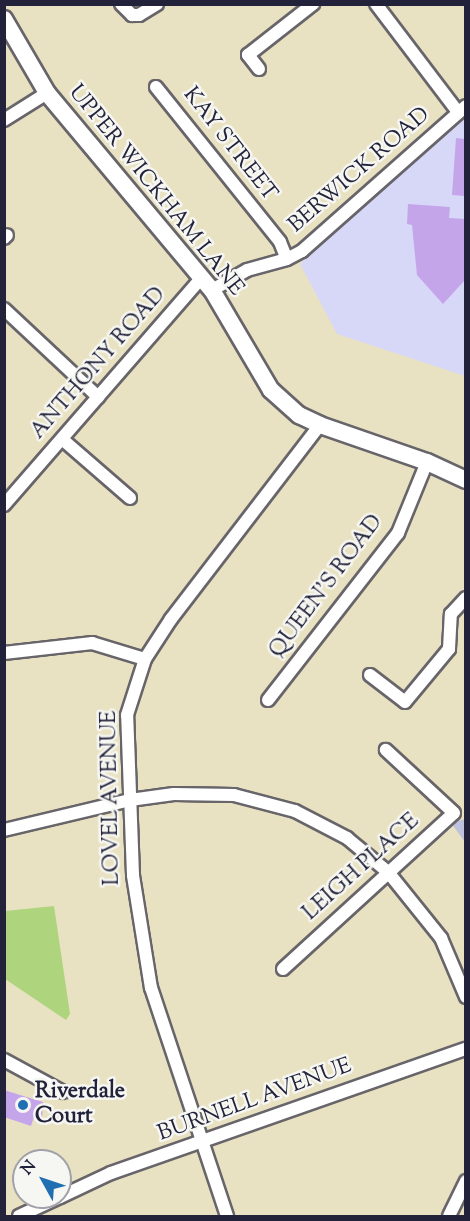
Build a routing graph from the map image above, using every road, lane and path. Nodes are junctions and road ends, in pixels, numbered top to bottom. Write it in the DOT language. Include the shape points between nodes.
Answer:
graph roads {
  1 [pos="121,4"];
  2 [pos="157,4"];
  3 [pos="313,4"];
  4 [pos="376,4"];
  5 [pos="4,19"];
  6 [pos="259,69"];
  7 [pos="156,87"];
  8 [pos="47,93"];
  9 [pos="462,109"];
  10 [pos="4,120"];
  11 [pos="287,260"];
  12 [pos="207,284"];
  13 [pos="4,309"];
  14 [pos="98,397"];
  15 [pos="320,425"];
  16 [pos="62,439"];
  17 [pos="427,462"];
  18 [pos="465,480"];
  19 [pos="130,498"];
  20 [pos="6,502"];
  21 [pos="465,598"];
  22 [pos="4,653"];
  23 [pos="145,659"];
  24 [pos="370,675"];
  25 [pos="268,700"];
  26 [pos="386,750"];
  27 [pos="130,800"];
  28 [pos="4,830"];
  29 [pos="388,872"];
  30 [pos="283,969"];
  31 [pos="465,997"];
  32 [pos="465,1049"];
  33 [pos="4,1060"];
  34 [pos="63,1092"];
  35 [pos="201,1144"];
  36 [pos="465,1181"];
  37 [pos="72,1191"];
  38 [pos="34,1209"];
  39 [pos="19,1216"];
  40 [pos="227,1216"];
  41 [pos="449,1216"];
  1 -- 2 [label="street" via="132,15 139,15"];
  3 -- 6 [label="street" via="248,55"];
  4 -- 9 [label="street"];
  5 -- 8 [label="main road, UPPER WICKHAM LANE"];
  7 -- 11 [label="street, KAY STREET" via="280,242"];
  8 -- 10 [label="street"];
  8 -- 12 [label="main road, UPPER WICKHAM LANE"];
  9 -- 11 [label="street, BERWICK ROAD" via="306,248"];
  11 -- 12 [label="street, BERWICK ROAD"];
  12 -- 14 [label="street, ANTHONY ROAD"];
  12 -- 15 [label="main road, UPPER WICKHAM LANE" via="271,390 299,415"];
  13 -- 14 [label="street"];
  14 -- 16 [label="street, ANTHONY ROAD"];
  15 -- 17 [label="main road, UPPER WICKHAM LANE"];
  15 -- 23 [label="street, LOVEL AVENUE" via="186,598"];
  16 -- 19 [label="street"];
  16 -- 20 [label="street, ANTHONY ROAD"];
  17 -- 18 [label="main road, UPPER WICKHAM LANE"];
  17 -- 25 [label="street, QUEEN'S ROAD" via="398,532"];
  21 -- 24 [label="street" via="451,614 449,649 405,702"];
  22 -- 23 [label="street" via="92,643"];
  23 -- 27 [label="street, LOVEL AVENUE" via="127,715"];
  26 -- 29 [label="street, LEIGH PLACE" via="454,813"];
  27 -- 28 [label="street"];
  27 -- 29 [label="street" via="208,794 263,802 295,811 339,834"];
  27 -- 35 [label="street, LOVEL AVENUE" via="136,909 151,988"];
  29 -- 30 [label="street, LEIGH PLACE"];
  29 -- 31 [label="street" via="441,938"];
  32 -- 35 [label="street, BURNELL AVENUE"];
  33 -- 34 [label="street"];
  35 -- 37 [label="street, BURNELL AVENUE" via="111,1173"];
  35 -- 40 [label="street, LOVEL AVENUE"];
  36 -- 41 [label="street"];
  38 -- 39 [label="street, BURNELL AVENUE"];
}
